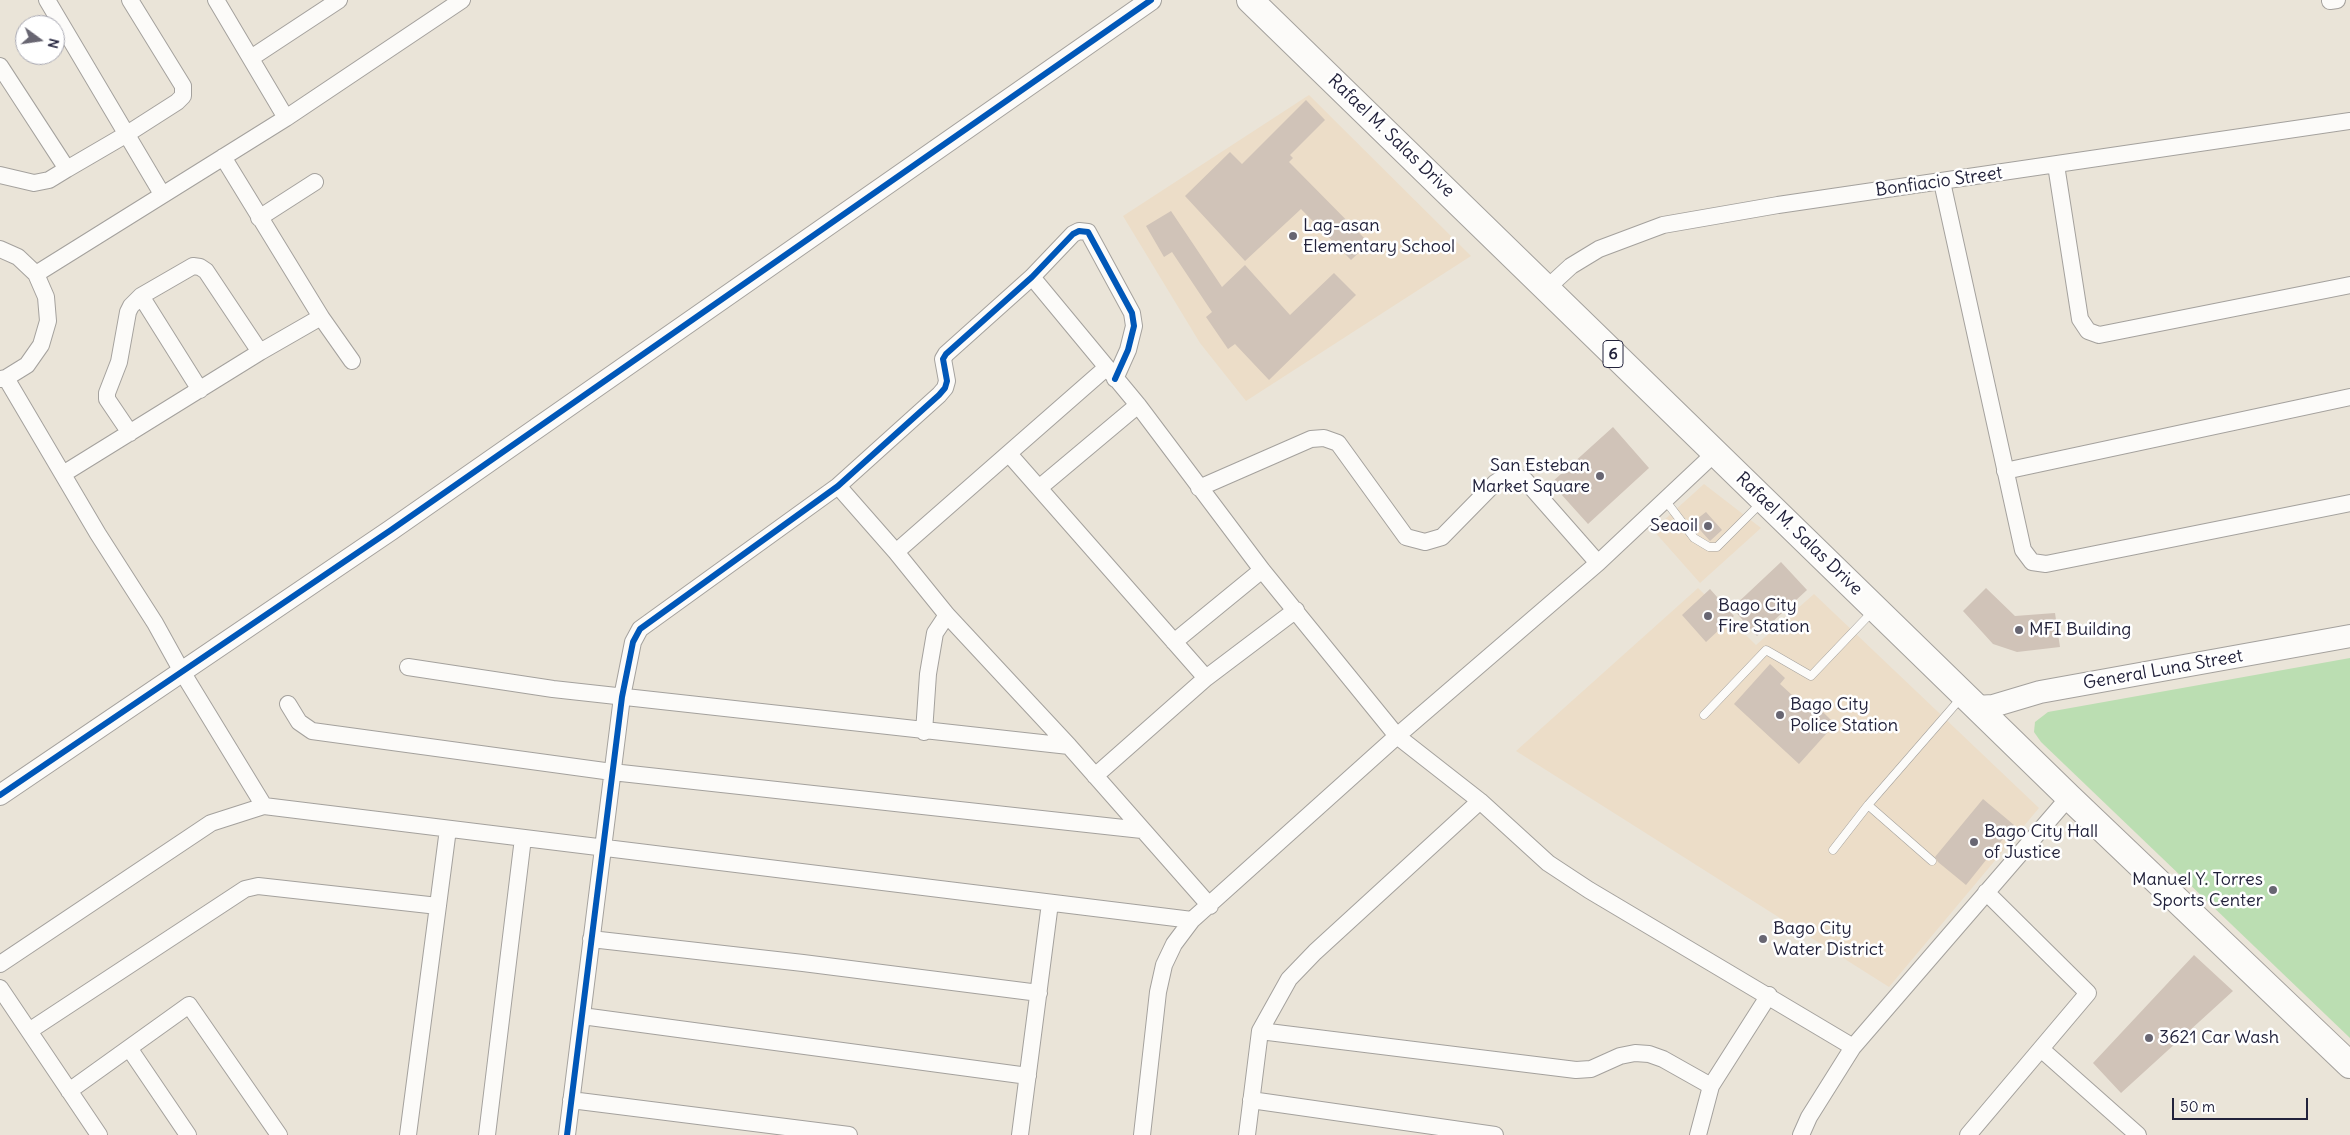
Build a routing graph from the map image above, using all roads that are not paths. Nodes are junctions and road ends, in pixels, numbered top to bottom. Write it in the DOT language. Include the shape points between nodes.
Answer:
graph roads {
  1 [pos="47,0"];
  2 [pos="130,0"];
  3 [pos="216,0"];
  4 [pos="339,0"];
  5 [pos="462,0"];
  6 [pos="1151,0"];
  7 [pos="1250,0"];
  8 [pos="252,58"];
  9 [pos="0,66"];
  10 [pos="286,118"];
  11 [pos="2350,121"];
  12 [pos="127,134"];
  13 [pos="223,157"];
  14 [pos="2056,165"];
  15 [pos="67,169"];
  16 [pos="0,175"];
  17 [pos="315,182"];
  18 [pos="1942,182"];
  19 [pos="162,194"];
  20 [pos="259,218"];
  21 [pos="0,249"];
  22 [pos="36,274"];
  23 [pos="1032,277"];
  24 [pos="1550,285"];
  25 [pos="2350,285"];
  26 [pos="142,296"];
  27 [pos="321,317"];
  28 [pos="260,352"];
  29 [pos="352,361"];
  30 [pos="1111,374"];
  31 [pos="3,378"];
  32 [pos="200,390"];
  33 [pos="2350,397"];
  34 [pos="1138,405"];
  35 [pos="130,433"];
  36 [pos="1715,453"];
  37 [pos="1009,454"];
  38 [pos="2005,471"];
  39 [pos="63,474"];
  40 [pos="838,486"];
  41 [pos="1039,488"];
  42 [pos="1199,488"];
  43 [pos="1665,500"];
  44 [pos="1764,500"];
  45 [pos="2350,503"];
  46 [pos="896,552"];
  47 [pos="1598,563"];
  48 [pos="1262,570"];
  49 [pos="1875,609"];
  50 [pos="1296,610"];
  51 [pos="947,615"];
  52 [pos="2350,636"];
  53 [pos="1174,642"];
  54 [pos="408,667"];
  55 [pos="181,670"];
  56 [pos="1206,678"];
  57 [pos="622,697"];
  58 [pos="1970,701"];
  59 [pos="288,704"];
  60 [pos="1704,715"];
  61 [pos="924,732"];
  62 [pos="1397,736"];
  63 [pos="1069,746"];
  64 [pos="612,772"];
  65 [pos="1095,776"];
  66 [pos="0,795"];
  67 [pos="2069,797"];
  68 [pos="1480,801"];
  69 [pos="1868,805"];
  70 [pos="264,806"];
  71 [pos="448,829"];
  72 [pos="1142,830"];
  73 [pos="523,838"];
  74 [pos="603,848"];
  75 [pos="1833,850"];
  76 [pos="1932,861"];
  77 [pos="1986,892"];
  78 [pos="1050,903"];
  79 [pos="438,906"];
  80 [pos="1210,906"];
  81 [pos="1192,920"];
  82 [pos="591,939"];
  83 [pos="0,964"];
  84 [pos="0,988"];
  85 [pos="1039,993"];
  86 [pos="1768,995"];
  87 [pos="582,1016"];
  88 [pos="29,1031"];
  89 [pos="1260,1031"];
  90 [pos="1853,1047"];
  91 [pos="129,1048"];
  92 [pos="2041,1049"];
  93 [pos="2350,1065"];
  94 [pos="1028,1076"];
  95 [pos="1711,1086"];
  96 [pos="69,1091"];
  97 [pos="571,1100"];
  98 [pos="1251,1100"];
  99 [pos="98,1135"];
  100 [pos="188,1135"];
  101 [pos="279,1135"];
  102 [pos="408,1135"];
  103 [pos="487,1135"];
  104 [pos="567,1135"];
  105 [pos="849,1135"];
  106 [pos="1020,1135"];
  107 [pos="1142,1135"];
  108 [pos="1247,1135"];
  109 [pos="1495,1135"];
  110 [pos="1698,1135"];
  111 [pos="1800,1135"];
  112 [pos="1968,1135"];
  113 [pos="2138,1135"];
  1 -- 12 [label="street"];
  2 -- 12 [label="street" via="184,86 183,96 177,102"];
  3 -- 8 [label="street"];
  4 -- 8 [label="street"];
  5 -- 10 [label="street"];
  6 -- 55 [label="street" via="399,525"];
  7 -- 24 [label="highway, Rafael M. Salas Drive / 6"];
  8 -- 10 [label="street"];
  9 -- 15 [label="street"];
  10 -- 13 [label="street"];
  11 -- 14 [label="street, Bonfiacio Street"];
  12 -- 15 [label="street"];
  12 -- 19 [label="street"];
  13 -- 19 [label="street"];
  13 -- 20 [label="street"];
  14 -- 18 [label="street, Bonfiacio Street"];
  14 -- 25 [label="street" via="2080,319 2088,331 2098,335"];
  15 -- 16 [label="street" via="48,180 34,183"];
  17 -- 20 [label="street"];
  18 -- 24 [label="street, Bonfiacio Street" via="1663,224 1599,249 1571,266"];
  18 -- 38 [label="street"];
  19 -- 22 [label="street"];
  20 -- 27 [label="street"];
  21 -- 22 [label="street" via="18,257"];
  22 -- 31 [label="street" via="46,297 48,321 41,345 27,365"];
  23 -- 30 [label="street"];
  23 -- 30 [label="street" via="1073,234 1088,232 1132,314 1134,326 1128,350"];
  23 -- 40 [label="street" via="946,354 943,359 945,388 939,395"];
  24 -- 36 [label="highway, Rafael M. Salas Drive / 6"];
  26 -- 28 [label="street" via="193,266 200,267 206,271"];
  26 -- 32 [label="street"];
  26 -- 35 [label="street" via="128,312 119,362 107,394 107,399"];
  27 -- 28 [label="street"];
  27 -- 29 [label="street"];
  28 -- 32 [label="street"];
  30 -- 34 [label="street"];
  30 -- 37 [label="street"];
  31 -- 39 [label="street"];
  32 -- 35 [label="street"];
  33 -- 38 [label="street"];
  34 -- 41 [label="street"];
  34 -- 42 [label="street"];
  35 -- 39 [label="street"];
  36 -- 43 [label="street"];
  36 -- 44 [label="highway, Rafael M. Salas Drive / 6"];
  37 -- 41 [label="street"];
  37 -- 46 [label="street"];
  38 -- 45 [label="street" via="2023,550 2032,562 2046,564"];
  39 -- 55 [label="street" via="156,623"];
  40 -- 46 [label="street"];
  40 -- 57 [label="street" via="640,629 633,642"];
  41 -- 53 [label="street"];
  42 -- 47 [label="street" via="1311,438 1324,438 1338,443 1406,537 1425,542 1442,537 1495,483 1509,474 1525,480"];
  42 -- 48 [label="street"];
  43 -- 44 [label="lane" via="1694,538 1709,547 1717,547"];
  43 -- 47 [label="street"];
  44 -- 49 [label="highway, Rafael M. Salas Drive / 6"];
  46 -- 51 [label="street"];
  47 -- 62 [label="street"];
  48 -- 50 [label="street"];
  48 -- 53 [label="street"];
  49 -- 58 [label="highway, Rafael M. Salas Drive / 6"];
  49 -- 60 [label="lane" via="1811,676 1766,650"];
  50 -- 56 [label="street"];
  50 -- 62 [label="street"];
  51 -- 61 [label="street" via="934,633"];
  51 -- 63 [label="street"];
  52 -- 58 [label="main road, General Luna Street" via="2040,692 1993,706"];
  53 -- 56 [label="street"];
  54 -- 57 [label="street"];
  55 -- 66 [label="street"];
  55 -- 70 [label="street"];
  56 -- 65 [label="street"];
  57 -- 61 [label="street"];
  57 -- 64 [label="street"];
  58 -- 67 [label="highway, Rafael M. Salas Drive / 6"];
  58 -- 69 [label="lane"];
  59 -- 64 [label="street" via="299,722 312,731"];
  61 -- 63 [label="street"];
  62 -- 68 [label="street"];
  62 -- 80 [label="street"];
  63 -- 65 [label="street"];
  64 -- 72 [label="street"];
  64 -- 74 [label="street"];
  65 -- 72 [label="street"];
  67 -- 77 [label="street"];
  67 -- 93 [label="highway, Rafael M. Salas Drive / 6"];
  68 -- 86 [label="street" via="1564,874"];
  68 -- 89 [label="street" via="1289,979"];
  69 -- 75 [label="lane"];
  69 -- 76 [label="lane"];
  70 -- 71 [label="street"];
  70 -- 83 [label="street" via="211,823"];
  71 -- 73 [label="street"];
  71 -- 79 [label="street"];
  72 -- 80 [label="street"];
  73 -- 74 [label="street"];
  73 -- 103 [label="street"];
  74 -- 78 [label="street"];
  74 -- 82 [label="street"];
  77 -- 90 [label="street"];
  77 -- 92 [label="street" via="2088,993"];
  78 -- 81 [label="street"];
  78 -- 85 [label="street"];
  79 -- 88 [label="street" via="258,886 245,888"];
  79 -- 102 [label="street"];
  80 -- 81 [label="street"];
  81 -- 107 [label="street" via="1174,944 1164,965"];
  82 -- 85 [label="street" via="803,962"];
  82 -- 87 [label="street"];
  84 -- 88 [label="street"];
  85 -- 94 [label="street"];
  86 -- 90 [label="street"];
  86 -- 95 [label="street"];
  87 -- 94 [label="street"];
  87 -- 97 [label="street"];
  88 -- 96 [label="street"];
  89 -- 95 [label="street" via="1576,1070 1620,1056 1649,1054"];
  89 -- 98 [label="street"];
  90 -- 111 [label="street"];
  91 -- 96 [label="street"];
  91 -- 100 [label="street"];
  91 -- 101 [label="street" via="189,1005"];
  92 -- 112 [label="street"];
  92 -- 113 [label="street"];
  94 -- 106 [label="street"];
  95 -- 110 [label="street"];
  96 -- 99 [label="street"];
  97 -- 104 [label="street"];
  97 -- 105 [label="street"];
  98 -- 108 [label="street"];
  98 -- 109 [label="street"];
}
